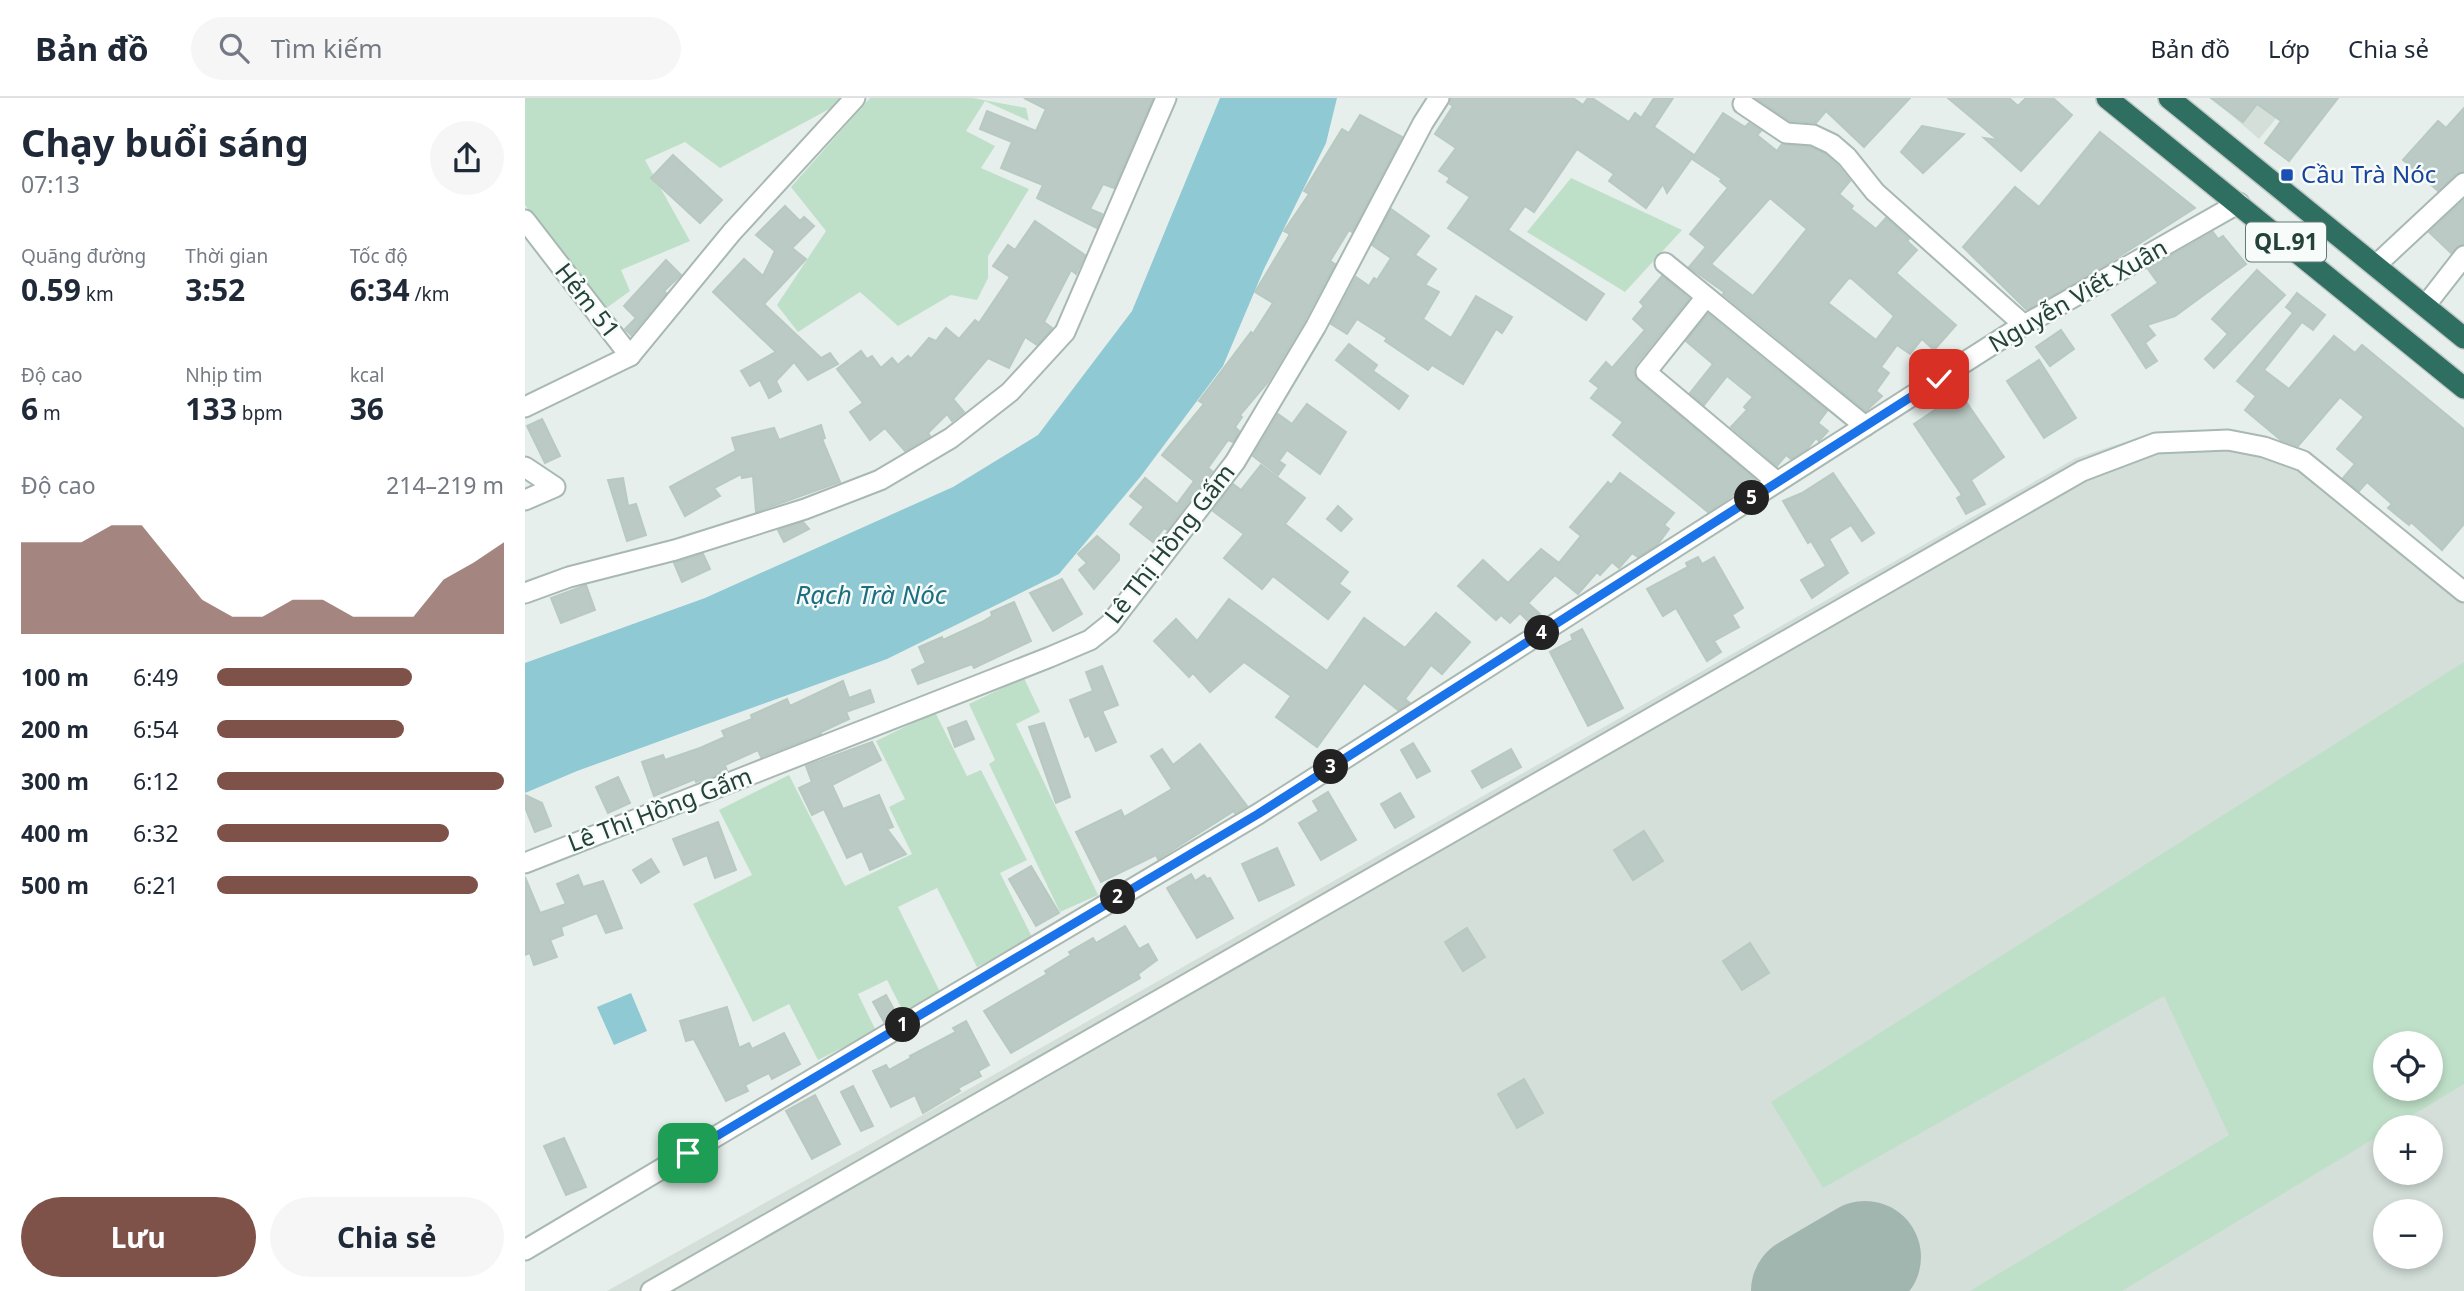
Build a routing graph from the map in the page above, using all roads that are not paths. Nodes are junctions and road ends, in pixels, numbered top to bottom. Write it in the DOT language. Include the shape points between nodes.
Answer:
graph roads {
  1 [pos="855,98"];
  2 [pos="1166,98"];
  3 [pos="1439,98"];
  4 [pos="2107,98"];
  5 [pos="2169,98"];
  6 [pos="1743,104"];
  7 [pos="2464,183"];
  8 [pos="2239,204"];
  9 [pos="2301,204"];
  10 [pos="525,220"];
  11 [pos="2278,235"];
  12 [pos="2464,256"];
  13 [pos="1665,263"];
  14 [pos="2376,265"];
  15 [pos="1706,297"];
  16 [pos="2425,306"];
  17 [pos="2024,325"];
  18 [pos="2464,338"];
  19 [pos="630,356"];
  20 [pos="2464,388"];
  21 [pos="525,407"];
  22 [pos="1865,426"];
  23 [pos="525,467"];
  24 [pos="1777,482"];
  25 [pos="525,500"];
  26 [pos="2464,592"];
  27 [pos="525,593"];
  28 [pos="525,863"];
  29 [pos="525,1250"];
  30 [pos="651,1291"];
  1 -- 19 [label="street" via="732,232"];
  2 -- 27 [label="street" via="1065,332 1010,392 951,438 880,480 805,509"];
  3 -- 28 [label="street, Lê Thị Hồng Gấm" via="1316,327 1248,441 1205,504 1110,624 1090,640 1050,657"];
  4 -- 8 [label="highway, QL.91"];
  5 -- 9 [label="highway, QL.91"];
  6 -- 17 [label="street" via="1786,133 1812,135 1832,144 1875,192"];
  7 -- 14 [label="street"];
  8 -- 11 [label="highway, QL.91"];
  8 -- 17 [label="street, Nguyễn Viết Xuân"];
  9 -- 11 [label="highway"];
  9 -- 14 [label="highway, QL.91"];
  10 -- 19 [label="street, Hẻm 51"];
  11 -- 20 [label="highway, QL.91"];
  12 -- 16 [label="street"];
  13 -- 15 [label="street"];
  14 -- 16 [label="highway, QL.91"];
  15 -- 22 [label="street"];
  15 -- 24 [label="street" via="1646,372"];
  16 -- 18 [label="highway, QL.91"];
  17 -- 22 [label="street, Nguyễn Viết Xuân"];
  19 -- 21 [label="street, Hẻm 51"];
  22 -- 24 [label="street, Nguyễn Viết Xuân"];
  23 -- 25 [label="street" via="555,487"];
  24 -- 29 [label="street, Nguyễn Viết Xuân" via="1258,814"];
  26 -- 30 [label="street" via="2303,461 2264,447 2228,440 2156,443 2082,471"];
}
